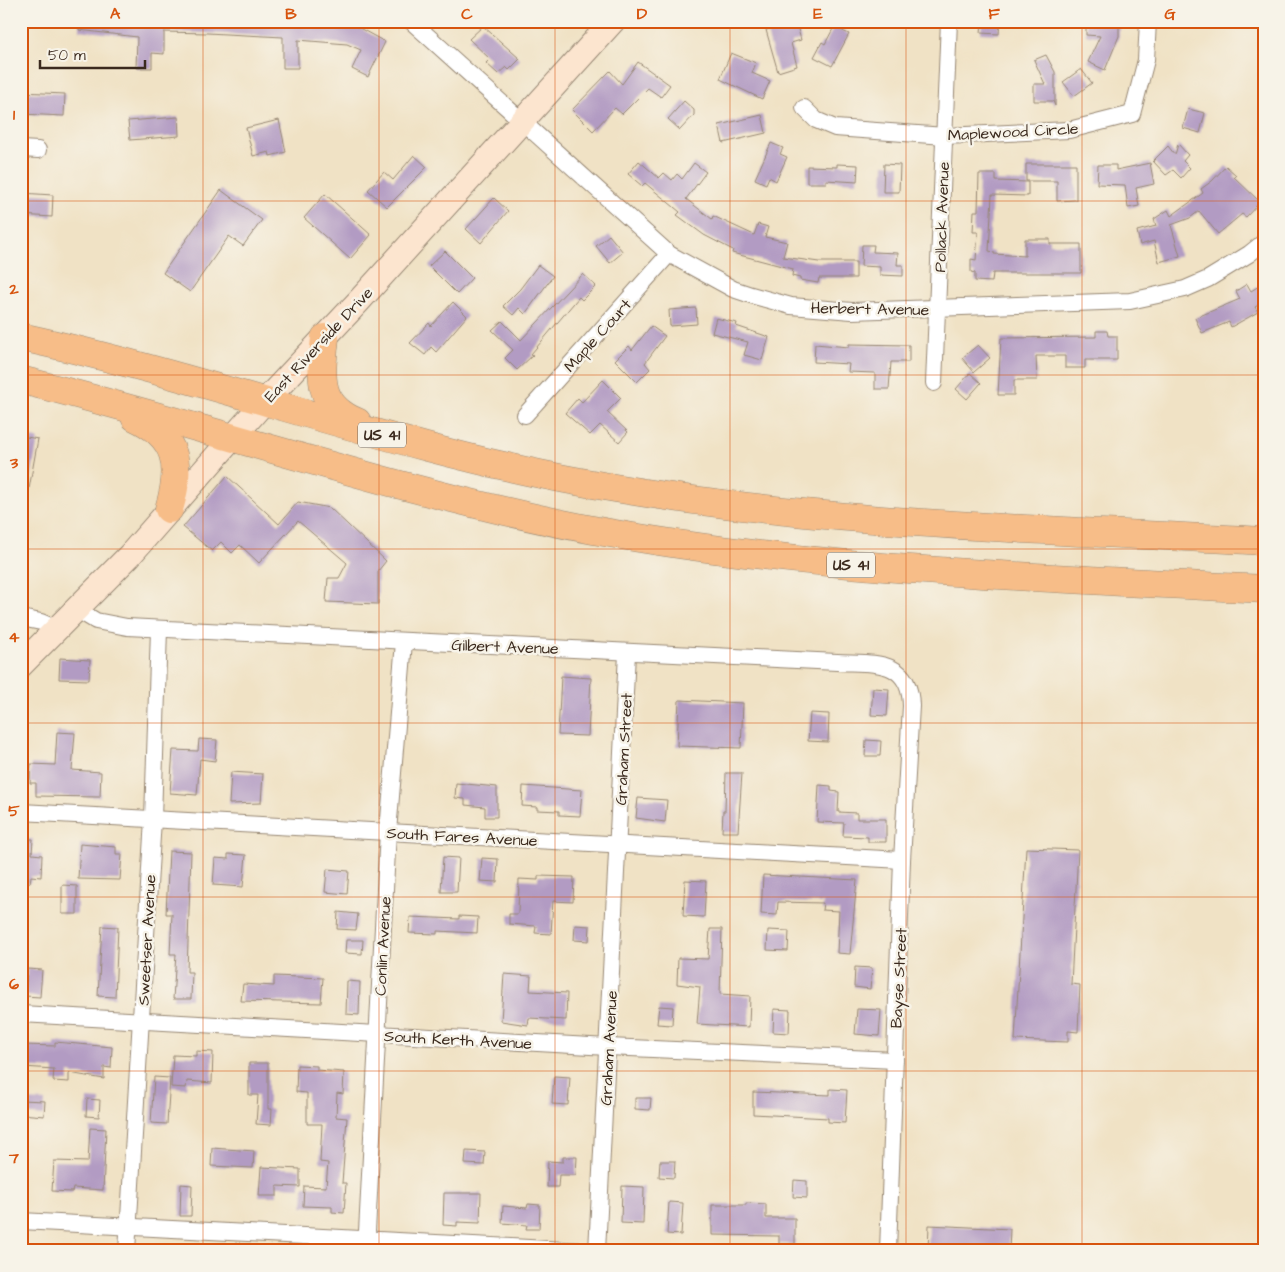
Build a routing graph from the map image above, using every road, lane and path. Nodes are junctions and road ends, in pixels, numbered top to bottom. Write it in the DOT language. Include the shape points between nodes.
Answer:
graph roads {
  1 [pos="411,21"];
  2 [pos="613,21"];
  3 [pos="949,21"];
  4 [pos="1148,21"];
  5 [pos="804,108"];
  6 [pos="522,123"];
  7 [pos="945,136"];
  8 [pos="1264,242"];
  9 [pos="669,254"];
  10 [pos="938,309"];
  11 [pos="21,337"];
  12 [pos="325,338"];
  13 [pos="21,380"];
  14 [pos="934,384"];
  15 [pos="90,397"];
  16 [pos="264,402"];
  17 [pos="525,415"];
  18 [pos="233,437"];
  19 [pos="407,442"];
  20 [pos="169,509"];
  21 [pos="1261,541"];
  22 [pos="1264,589"];
  23 [pos="76,609"];
  24 [pos="21,618"];
  25 [pos="57,629"];
  26 [pos="159,629"];
  27 [pos="404,642"];
  28 [pos="627,652"];
  29 [pos="21,665"];
  30 [pos="910,706"];
  31 [pos="21,812"];
  32 [pos="153,819"];
  33 [pos="388,832"];
  34 [pos="618,845"];
  35 [pos="902,860"];
  36 [pos="21,1014"];
  37 [pos="141,1020"];
  38 [pos="378,1034"];
  39 [pos="608,1047"];
  40 [pos="895,1060"];
  41 [pos="21,1221"];
  42 [pos="129,1226"];
  43 [pos="366,1244"];
  44 [pos="127,1251"];
  45 [pos="584,1251"];
  46 [pos="598,1251"];
  47 [pos="888,1251"];
  1 -- 6 [label="street, Herbert Avenue"];
  2 -- 6 [label="street, East Riverside Drive"];
  3 -- 7 [label="street, Pollack Avenue"];
  4 -- 7 [label="street, Maplewood Circle" via="1146,60 1132,114 1069,130"];
  5 -- 7 [label="street, Maplewood Circle" via="816,120 835,128"];
  6 -- 9 [label="street, Herbert Avenue"];
  6 -- 12 [label="street, East Riverside Drive"];
  7 -- 10 [label="street, Pollack Avenue"];
  8 -- 10 [label="street, Herbert Avenue" via="1208,279 1155,296 1130,301"];
  9 -- 10 [label="street, Herbert Avenue" via="733,289 791,306 852,311"];
  9 -- 17 [label="street, Maple Court"];
  10 -- 14 [label="street, Pollack Avenue"];
  11 -- 16 [label="highway, US 41"];
  12 -- 16 [label="street, East Riverside Drive"];
  12 -- 19 [label="highway" via="322,378 329,403 349,418"];
  13 -- 15 [label="highway, US 41"];
  15 -- 18 [label="highway, US 41"];
  15 -- 20 [label="highway" via="145,422 164,436 173,454 176,471"];
  16 -- 18 [label="street, East Riverside Drive"];
  16 -- 19 [label="highway, US 41"];
  18 -- 20 [label="street, East Riverside Drive"];
  18 -- 22 [label="highway, US 41" via="444,496 593,530 691,546 846,565"];
  19 -- 21 [label="highway, US 41" via="578,482 748,508 850,518"];
  20 -- 23 [label="street, East Riverside Drive" via="130,555"];
  23 -- 25 [label="street, East Riverside Drive"];
  23 -- 26 [label="street, Gilbert Avenue" via="96,622"];
  24 -- 25 [label="street"];
  25 -- 29 [label="street, East Riverside Drive"];
  26 -- 27 [label="street, Gilbert Avenue"];
  26 -- 32 [label="street, Sweetser Avenue"];
  27 -- 28 [label="street, Gilbert Avenue"];
  27 -- 33 [label="street, Conlin Avenue"];
  28 -- 30 [label="street, Gilbert Avenue" via="888,667 904,676 910,688"];
  28 -- 34 [label="street, Graham Street"];
  30 -- 35 [label="street, Bayse Street"];
  31 -- 32 [label="street, South Fares Avenue"];
  32 -- 33 [label="street, South Fares Avenue"];
  32 -- 37 [label="street, Sweetser Avenue"];
  33 -- 34 [label="street, South Fares Avenue"];
  33 -- 38 [label="street, Conlin Avenue"];
  34 -- 35 [label="street, South Fares Avenue"];
  34 -- 39 [label="street, Graham Avenue"];
  35 -- 40 [label="street, Bayse Street"];
  36 -- 37 [label="street, South Kerth Avenue"];
  37 -- 38 [label="street, South Kerth Avenue"];
  37 -- 42 [label="street, Sweetser Avenue"];
  38 -- 39 [label="street, South Kerth Avenue"];
  38 -- 43 [label="street, Conlin Avenue"];
  39 -- 40 [label="street, South Kerth Avenue"];
  39 -- 46 [label="street, Graham Avenue"];
  40 -- 47 [label="street, Bayse Street"];
  41 -- 42 [label="street"];
  42 -- 43 [label="street"];
  42 -- 44 [label="street, Sweetser Avenue"];
  43 -- 45 [label="street"];
}
